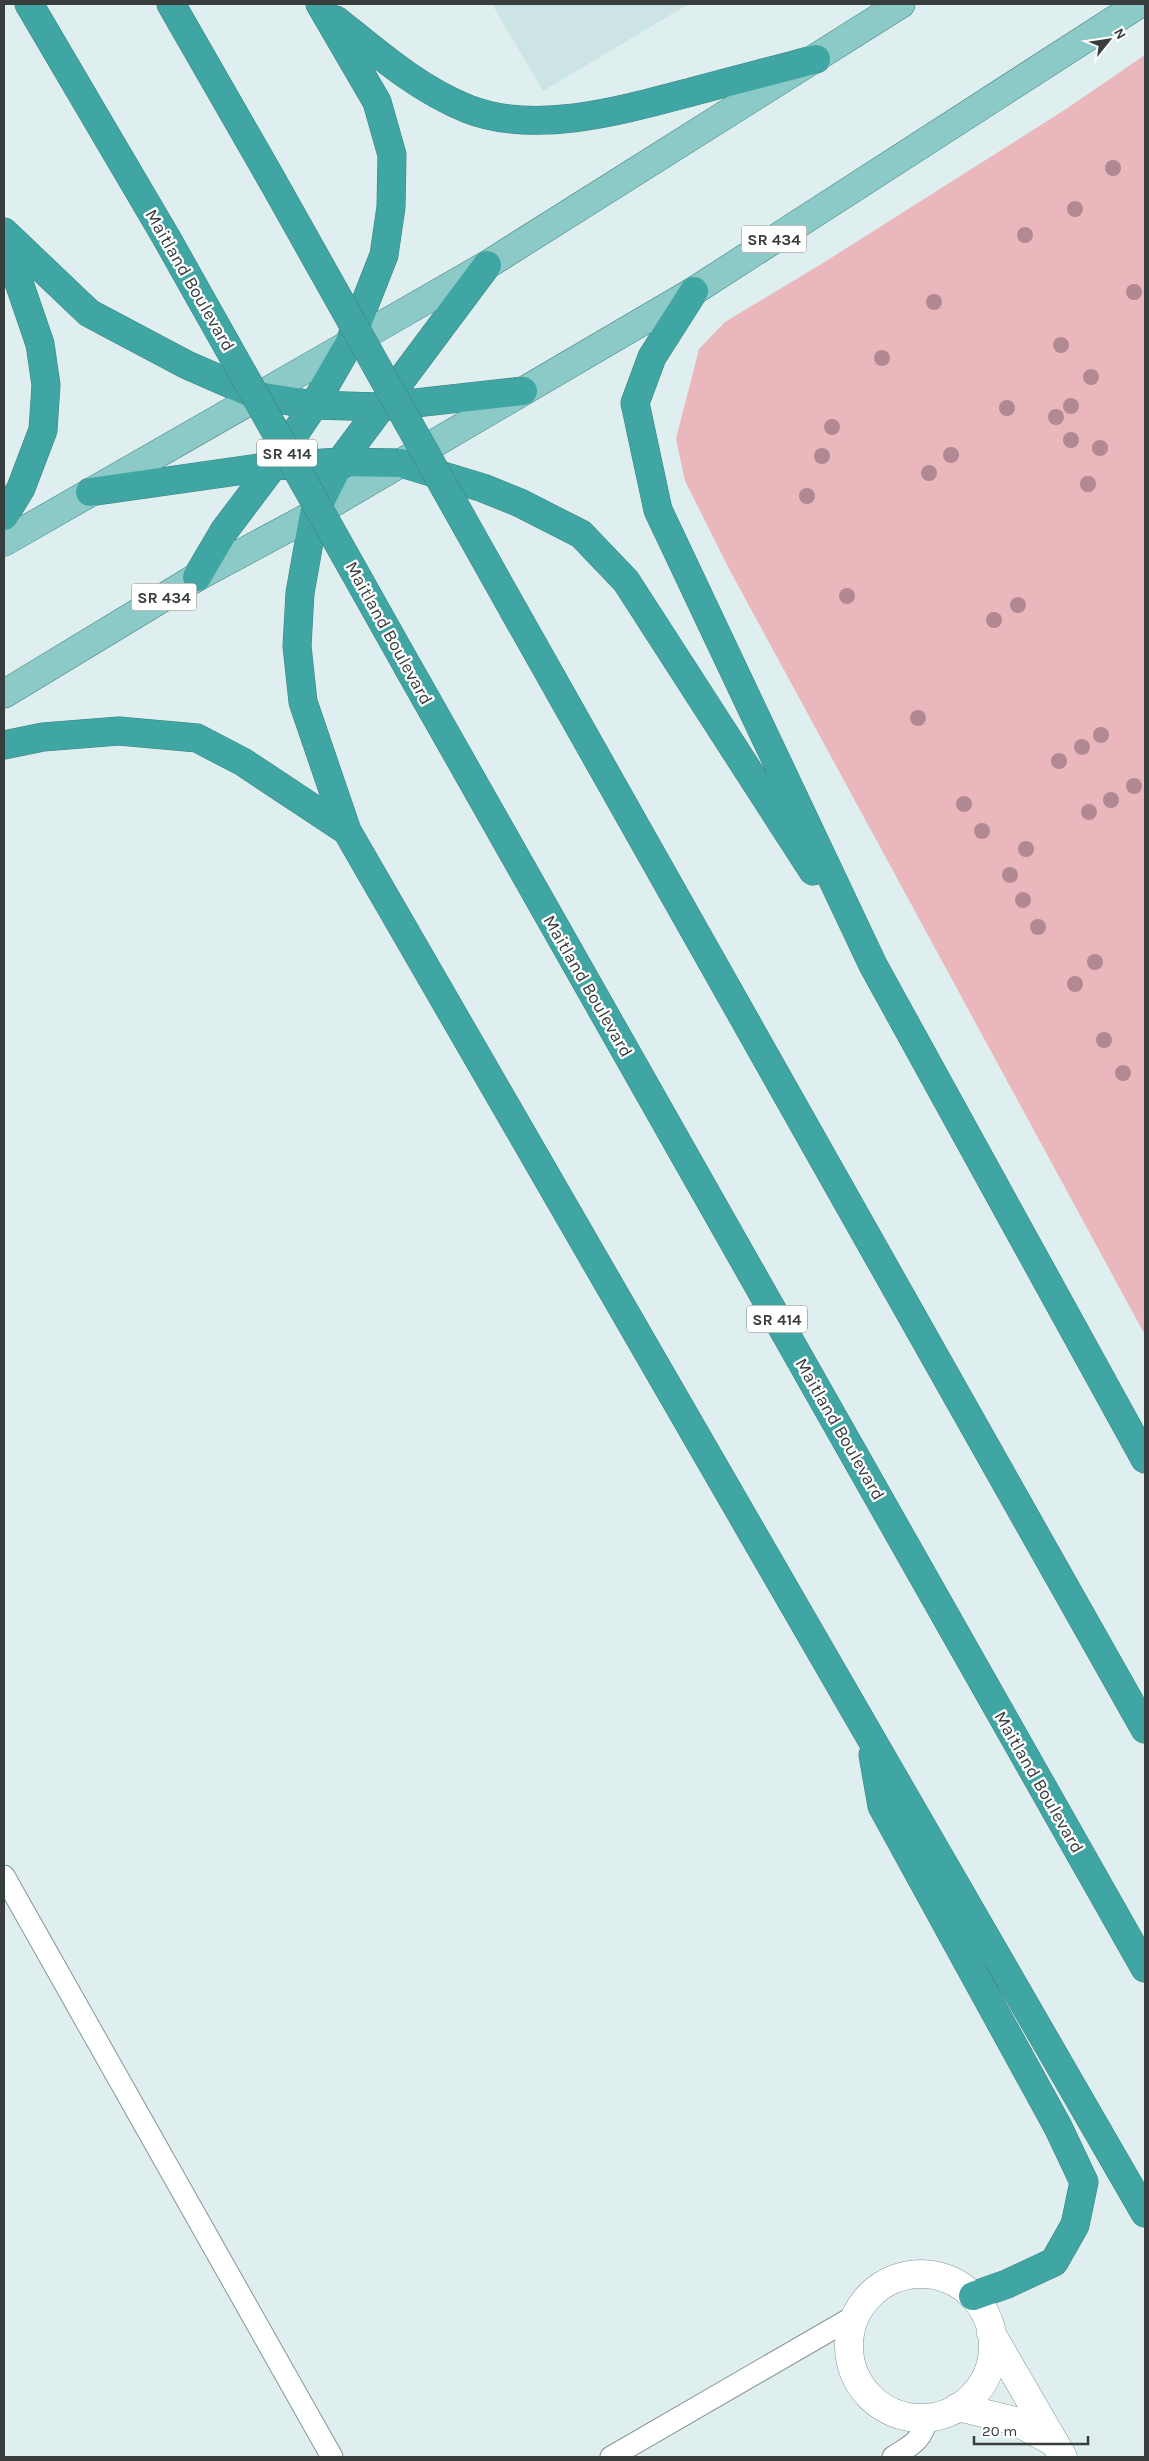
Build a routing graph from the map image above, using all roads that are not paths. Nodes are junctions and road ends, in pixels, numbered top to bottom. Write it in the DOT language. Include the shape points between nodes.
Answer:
graph roads {
  1 [pos="30,4"];
  2 [pos="171,4"];
  3 [pos="901,4"];
  4 [pos="1139,4"];
  5 [pos="322,7"];
  6 [pos="816,59"];
  7 [pos="4,232"];
  8 [pos="4,240"];
  9 [pos="486,265"];
  10 [pos="694,291"];
  11 [pos="349,344"];
  12 [pos="523,391"];
  13 [pos="258,396"];
  14 [pos="314,405"];
  15 [pos="380,407"];
  16 [pos="340,462"];
  17 [pos="401,462"];
  18 [pos="273,466"];
  19 [pos="90,492"];
  20 [pos="314,514"];
  21 [pos="4,516"];
  22 [pos="4,542"];
  23 [pos="197,577"];
  24 [pos="10,690"];
  25 [pos="4,745"];
  26 [pos="347,831"];
  27 [pos="873,965"];
  28 [pos="1145,1458"];
  29 [pos="1145,1729"];
  30 [pos="870,1736"];
  31 [pos="4,1876"];
  32 [pos="1145,1968"];
  33 [pos="1145,2213"];
  34 [pos="973,2296"];
  35 [pos="853,2317"];
  36 [pos="990,2331"];
  37 [pos="958,2407"];
  38 [pos="928,2418"];
  39 [pos="918,2450"];
  40 [pos="1059,2450"];
  41 [pos="332,2457"];
  42 [pos="611,2457"];
  43 [pos="892,2457"];
  1 -- 32 [label="highway, Maitland Boulevard / SR 414, bridge" via="166,237"];
  2 -- 29 [label="highway, bridge"];
  3 -- 6 [label="main road"];
  4 -- 10 [label="main road, SR 434"];
  5 -- 6 [label="highway" via="403,74 468,109 507,118 578,118 646,104"];
  5 -- 11 [label="highway" via="377,102 392,155 391,207 384,255"];
  6 -- 9 [label="main road"];
  7 -- 13 [label="highway" via="89,313 187,365"];
  8 -- 21 [label="highway" via="40,344 46,385 43,430 21,488"];
  9 -- 11 [label="main road"];
  9 -- 15 [label="highway"];
  10 -- 12 [label="main road, SR 434"];
  10 -- 27 [label="highway" via="652,357 635,402 658,510"];
  11 -- 13 [label="main road"];
  11 -- 14 [label="highway"];
  12 -- 15 [label="highway"];
  12 -- 17 [label="main road, SR 434"];
  13 -- 14 [label="highway"];
  13 -- 19 [label="main road"];
  14 -- 15 [label="highway"];
  14 -- 18 [label="highway"];
  15 -- 16 [label="highway"];
  16 -- 17 [label="highway"];
  16 -- 18 [label="highway"];
  16 -- 20 [label="highway"];
  17 -- 20 [label="main road, SR 434"];
  17 -- 27 [label="highway" via="483,488 581,534 626,581"];
  18 -- 19 [label="highway"];
  18 -- 23 [label="highway" via="224,531"];
  19 -- 22 [label="main road"];
  20 -- 23 [label="main road, SR 434"];
  20 -- 26 [label="highway" via="300,593 297,646 303,702"];
  23 -- 24 [label="main road, SR 434"];
  25 -- 26 [label="highway" via="119,731 197,738 243,762"];
  26 -- 30 [label="highway"];
  27 -- 28 [label="highway"];
  30 -- 33 [label="highway"];
  30 -- 34 [label="highway" via="882,1806 1058,2127 1084,2182 1075,2225 1054,2262"];
  31 -- 41 [label="lane"];
  34 -- 35 [label="street" via="954,2282 932,2275 908,2275 885,2283 867,2298"];
  34 -- 36 [label="street" via="986,2316"];
  35 -- 38 [label="street" via="849,2341 851,2364 861,2386 877,2403 899,2414"];
  35 -- 42 [label="lane"];
  36 -- 37 [label="street" via="991,2363 982,2385"];
  36 -- 40 [label="street"];
  37 -- 38 [label="street"];
  37 -- 40 [label="street" via="1015,2421"];
  38 -- 39 [label="lane"];
  39 -- 43 [label="lane"];
}
